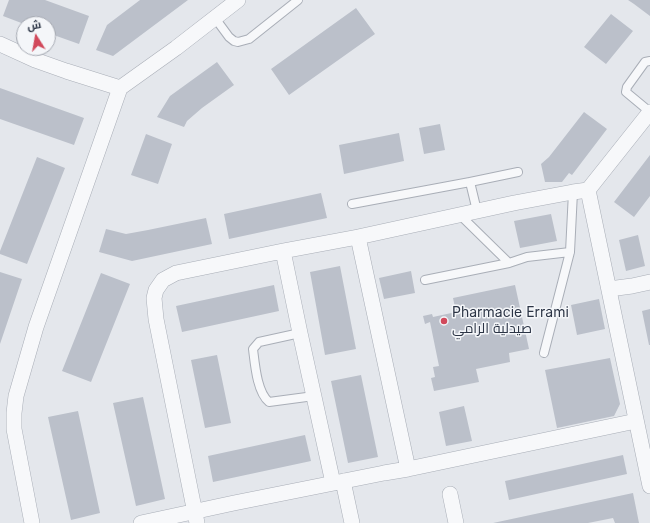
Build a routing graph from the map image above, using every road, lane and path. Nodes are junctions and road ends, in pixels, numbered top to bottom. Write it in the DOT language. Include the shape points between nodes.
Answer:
graph roads {
  1 [pos="238,0"];
  2 [pos="298,0"];
  3 [pos="215,18"];
  4 [pos="0,44"];
  5 [pos="650,61"];
  6 [pos="120,88"];
  7 [pos="650,112"];
  8 [pos="518,172"];
  9 [pos="470,182"];
  10 [pos="580,191"];
  11 [pos="352,204"];
  12 [pos="477,212"];
  13 [pos="460,215"];
  14 [pos="358,237"];
  15 [pos="283,251"];
  16 [pos="570,252"];
  17 [pos="509,263"];
  18 [pos="425,280"];
  19 [pos="650,282"];
  20 [pos="609,289"];
  21 [pos="300,333"];
  22 [pos="544,353"];
  23 [pos="314,396"];
  24 [pos="636,422"];
  25 [pos="408,469"];
  26 [pos="649,476"];
  27 [pos="338,482"];
  28 [pos="450,494"];
  29 [pos="195,517"];
  30 [pos="32,523"];
  31 [pos="140,523"];
  32 [pos="352,523"];
  33 [pos="456,523"];
  1 -- 3 [label="street"];
  2 -- 3 [label="lane" via="249,39 238,42 229,37"];
  3 -- 6 [label="street"];
  4 -- 6 [label="street" via="66,71"];
  5 -- 7 [label="lane" via="645,62 626,92"];
  6 -- 30 [label="street" via="36,327 16,396 14,429"];
  7 -- 10 [label="street"];
  8 -- 9 [label="lane"];
  9 -- 11 [label="lane"];
  9 -- 12 [label="lane"];
  10 -- 12 [label="street"];
  10 -- 16 [label="lane"];
  10 -- 20 [label="street"];
  12 -- 13 [label="street"];
  13 -- 14 [label="street"];
  13 -- 17 [label="lane"];
  14 -- 15 [label="street"];
  14 -- 25 [label="street"];
  15 -- 21 [label="street"];
  15 -- 29 [label="street" via="176,273 163,280 156,290 156,319"];
  16 -- 17 [label="lane" via="527,257"];
  16 -- 22 [label="lane"];
  17 -- 18 [label="lane"];
  19 -- 20 [label="street"];
  20 -- 24 [label="street"];
  21 -- 23 [label="street"];
  21 -- 23 [label="lane" via="259,342 253,349 256,369 262,395 270,402"];
  23 -- 27 [label="street"];
  24 -- 25 [label="street"];
  24 -- 26 [label="street"];
  25 -- 27 [label="street"];
  27 -- 29 [label="street"];
  27 -- 32 [label="street"];
  28 -- 33 [label="street"];
  29 -- 31 [label="street"];
}
